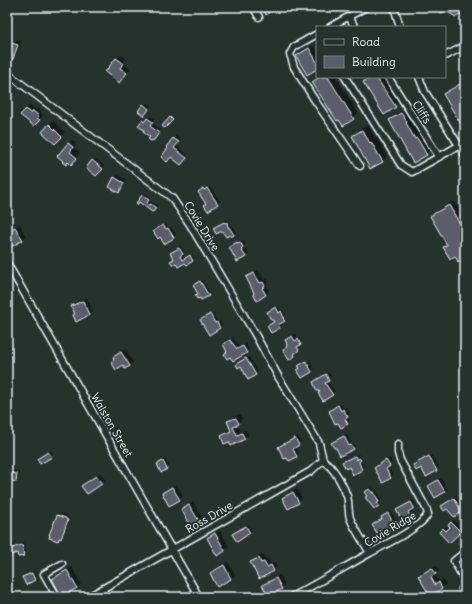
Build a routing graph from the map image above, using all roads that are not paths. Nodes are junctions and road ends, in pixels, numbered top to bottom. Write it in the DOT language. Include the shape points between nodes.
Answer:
graph roads {
  1 [pos="253,7"];
  2 [pos="366,7"];
  3 [pos="394,7"];
  4 [pos="259,17"];
  5 [pos="349,17"];
  6 [pos="332,26"];
  7 [pos="354,26"];
  8 [pos="400,26"];
  9 [pos="316,35"];
  10 [pos="465,46"];
  11 [pos="446,56"];
  12 [pos="7,73"];
  13 [pos="346,78"];
  14 [pos="389,78"];
  15 [pos="419,78"];
  16 [pos="460,145"];
  17 [pos="465,155"];
  18 [pos="439,157"];
  19 [pos="360,166"];
  20 [pos="7,263"];
  21 [pos="398,444"];
  22 [pos="323,460"];
  23 [pos="173,550"];
  24 [pos="465,552"];
  25 [pos="370,553"];
  26 [pos="62,564"];
  27 [pos="465,581"];
  28 [pos="465,585"];
  29 [pos="102,589"];
  30 [pos="464,595"];
  31 [pos="57,597"];
  32 [pos="88,597"];
  33 [pos="107,597"];
  34 [pos="199,597"];
  35 [pos="291,597"];
  36 [pos="457,597"];
  1 -- 4 [label="street"];
  2 -- 5 [label="street"];
  3 -- 8 [label="street"];
  5 -- 6 [label="street"];
  5 -- 7 [label="street"];
  9 -- 19 [label="street" via="294,47 290,54 294,67"];
  10 -- 11 [label="street"];
  12 -- 22 [label="street, Covie Drive" via="172,198 319,443"];
  13 -- 18 [label="street" via="401,165 412,172"];
  14 -- 18 [label="street, Cliffs"];
  15 -- 16 [label="street" via="425,92"];
  16 -- 17 [label="street"];
  16 -- 18 [label="street"];
  20 -- 23 [label="street, Walston Street"];
  21 -- 25 [label="street, Covie Ridge" via="400,460 428,514 418,525"];
  22 -- 23 [label="street, Ross Drive" via="311,471"];
  22 -- 25 [label="street" via="337,477 346,496 350,516"];
  23 -- 29 [label="street, Ross Drive"];
  23 -- 34 [label="street, Walston Street"];
  24 -- 27 [label="street" via="454,561"];
  25 -- 35 [label="street, Covie Ridge"];
  26 -- 31 [label="street" via="44,574"];
  28 -- 30 [label="street" via="462,589"];
  29 -- 32 [label="street, Ross Drive"];
  29 -- 33 [label="street"];
  30 -- 36 [label="street"];
}
